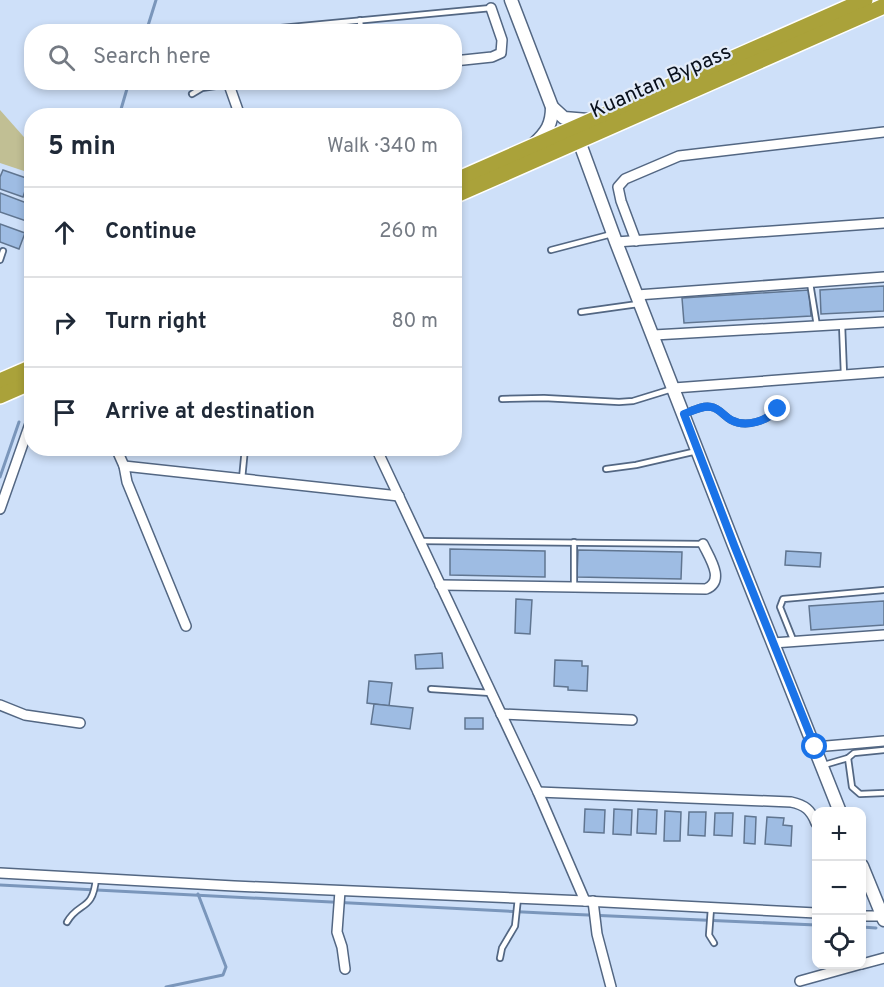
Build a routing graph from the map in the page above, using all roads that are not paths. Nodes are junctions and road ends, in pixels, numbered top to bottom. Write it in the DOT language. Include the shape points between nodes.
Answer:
graph roads {
  1 [pos="511,0"];
  2 [pos="865,0"];
  3 [pos="884,6"];
  4 [pos="491,8"];
  5 [pos="360,20"];
  6 [pos="319,24"];
  7 [pos="360,24"];
  8 [pos="462,60"];
  9 [pos="199,90"];
  10 [pos="231,90"];
  11 [pos="192,94"];
  12 [pos="552,107"];
  13 [pos="237,108"];
  14 [pos="592,120"];
  15 [pos="884,132"];
  16 [pos="579,141"];
  17 [pos="528,148"];
  18 [pos="462,177"];
  19 [pos="462,192"];
  20 [pos="884,223"];
  21 [pos="615,238"];
  22 [pos="636,241"];
  23 [pos="551,250"];
  24 [pos="3,251"];
  25 [pos="0,260"];
  26 [pos="884,277"];
  27 [pos="810,283"];
  28 [pos="636,302"];
  29 [pos="581,312"];
  30 [pos="884,322"];
  31 [pos="842,324"];
  32 [pos="817,326"];
  33 [pos="654,335"];
  34 [pos="24,371"];
  35 [pos="884,372"];
  36 [pos="844,375"];
  37 [pos="0,381"];
  38 [pos="24,386"];
  39 [pos="674,388"];
  40 [pos="0,396"];
  41 [pos="502,399"];
  42 [pos="778,409"];
  43 [pos="684,414"];
  44 [pos="24,441"];
  45 [pos="698,451"];
  46 [pos="120,456"];
  47 [pos="244,456"];
  48 [pos="380,456"];
  49 [pos="124,466"];
  50 [pos="606,469"];
  51 [pos="242,479"];
  52 [pos="399,496"];
  53 [pos="0,509"];
  54 [pos="420,541"];
  55 [pos="574,543"];
  56 [pos="703,544"];
  57 [pos="440,585"];
  58 [pos="574,587"];
  59 [pos="884,590"];
  60 [pos="186,626"];
  61 [pos="884,635"];
  62 [pos="794,642"];
  63 [pos="773,643"];
  64 [pos="431,689"];
  65 [pos="491,693"];
  66 [pos="0,705"];
  67 [pos="501,714"];
  68 [pos="633,720"];
  69 [pos="80,723"];
  70 [pos="884,741"];
  71 [pos="815,747"];
  72 [pos="884,750"];
  73 [pos="848,758"];
  74 [pos="823,766"];
  75 [pos="538,792"];
  76 [pos="884,793"];
  77 [pos="838,807"];
  78 [pos="812,814"];
  79 [pos="0,873"];
  80 [pos="866,878"];
  81 [pos="96,882"];
  82 [pos="340,891"];
  83 [pos="589,901"];
  84 [pos="518,902"];
  85 [pos="711,908"];
  86 [pos="812,913"];
  87 [pos="866,916"];
  88 [pos="883,918"];
  89 [pos="68,922"];
  90 [pos="714,943"];
  91 [pos="500,958"];
  92 [pos="884,958"];
  93 [pos="866,963"];
  94 [pos="345,969"];
  95 [pos="843,969"];
  96 [pos="800,981"];
  97 [pos="611,987"];
  1 -- 12 [label="street"];
  2 -- 14 [label="highway, Kuantan Bypass"];
  3 -- 16 [label="highway, Kuantan Bypass"];
  4 -- 5 [label="lane"];
  4 -- 8 [label="street" via="502,40 501,53"];
  5 -- 6 [label="lane"];
  5 -- 7 [label="lane"];
  9 -- 11 [label="lane"];
  10 -- 13 [label="street"];
  12 -- 14 [label="street" via="564,118"];
  12 -- 17 [label="street" via="547,130"];
  14 -- 17 [label="highway, Kuantan Bypass"];
  15 -- 22 [label="street" via="679,156 625,179 618,187"];
  16 -- 19 [label="highway, Kuantan Bypass"];
  16 -- 21 [label="street"];
  17 -- 18 [label="highway, Kuantan Bypass"];
  20 -- 22 [label="street"];
  21 -- 22 [label="street"];
  21 -- 23 [label="lane"];
  21 -- 28 [label="street"];
  24 -- 25 [label="lane"];
  26 -- 27 [label="street"];
  27 -- 28 [label="street"];
  27 -- 32 [label="lane"];
  28 -- 29 [label="lane"];
  28 -- 33 [label="street"];
  30 -- 31 [label="street"];
  31 -- 32 [label="street"];
  31 -- 36 [label="lane"];
  32 -- 33 [label="street"];
  33 -- 39 [label="street"];
  34 -- 37 [label="highway"];
  35 -- 36 [label="street"];
  36 -- 39 [label="street"];
  38 -- 40 [label="highway"];
  39 -- 41 [label="lane" via="619,402"];
  39 -- 43 [label="street"];
  42 -- 43 [label="lane" via="767,418 747,423 733,421 712,407"];
  43 -- 45 [label="street"];
  44 -- 53 [label="street"];
  45 -- 50 [label="lane"];
  45 -- 63 [label="street"];
  46 -- 49 [label="street"];
  47 -- 51 [label="lane"];
  48 -- 52 [label="street"];
  49 -- 51 [label="street"];
  49 -- 60 [label="street"];
  51 -- 52 [label="street"];
  52 -- 54 [label="street"];
  54 -- 55 [label="lane"];
  54 -- 57 [label="street"];
  55 -- 56 [label="lane"];
  55 -- 58 [label="lane"];
  56 -- 58 [label="street" via="716,574 714,584 706,589"];
  57 -- 58 [label="street"];
  57 -- 65 [label="street"];
  59 -- 62 [label="lane" via="783,599 780,607"];
  61 -- 62 [label="street"];
  62 -- 63 [label="street"];
  63 -- 71 [label="street"];
  64 -- 65 [label="lane"];
  65 -- 67 [label="street"];
  66 -- 69 [label="street" via="25,715"];
  67 -- 68 [label="street"];
  67 -- 75 [label="street"];
  70 -- 71 [label="street"];
  71 -- 74 [label="street"];
  72 -- 73 [label="lane" via="854,753"];
  73 -- 74 [label="lane"];
  73 -- 76 [label="lane" via="852,787 860,794"];
  74 -- 77 [label="street"];
  75 -- 78 [label="street" via="791,802 802,804"];
  75 -- 83 [label="street"];
  79 -- 81 [label="street"];
  80 -- 88 [label="street"];
  81 -- 82 [label="street"];
  81 -- 89 [label="lane" via="90,901"];
  82 -- 84 [label="street"];
  82 -- 94 [label="street" via="337,932"];
  83 -- 84 [label="street"];
  83 -- 85 [label="street"];
  83 -- 97 [label="street"];
  84 -- 91 [label="lane" via="515,926"];
  85 -- 86 [label="street"];
  85 -- 90 [label="lane" via="709,935"];
  87 -- 88 [label="street"];
  92 -- 93 [label="street"];
  95 -- 96 [label="street"];
}
